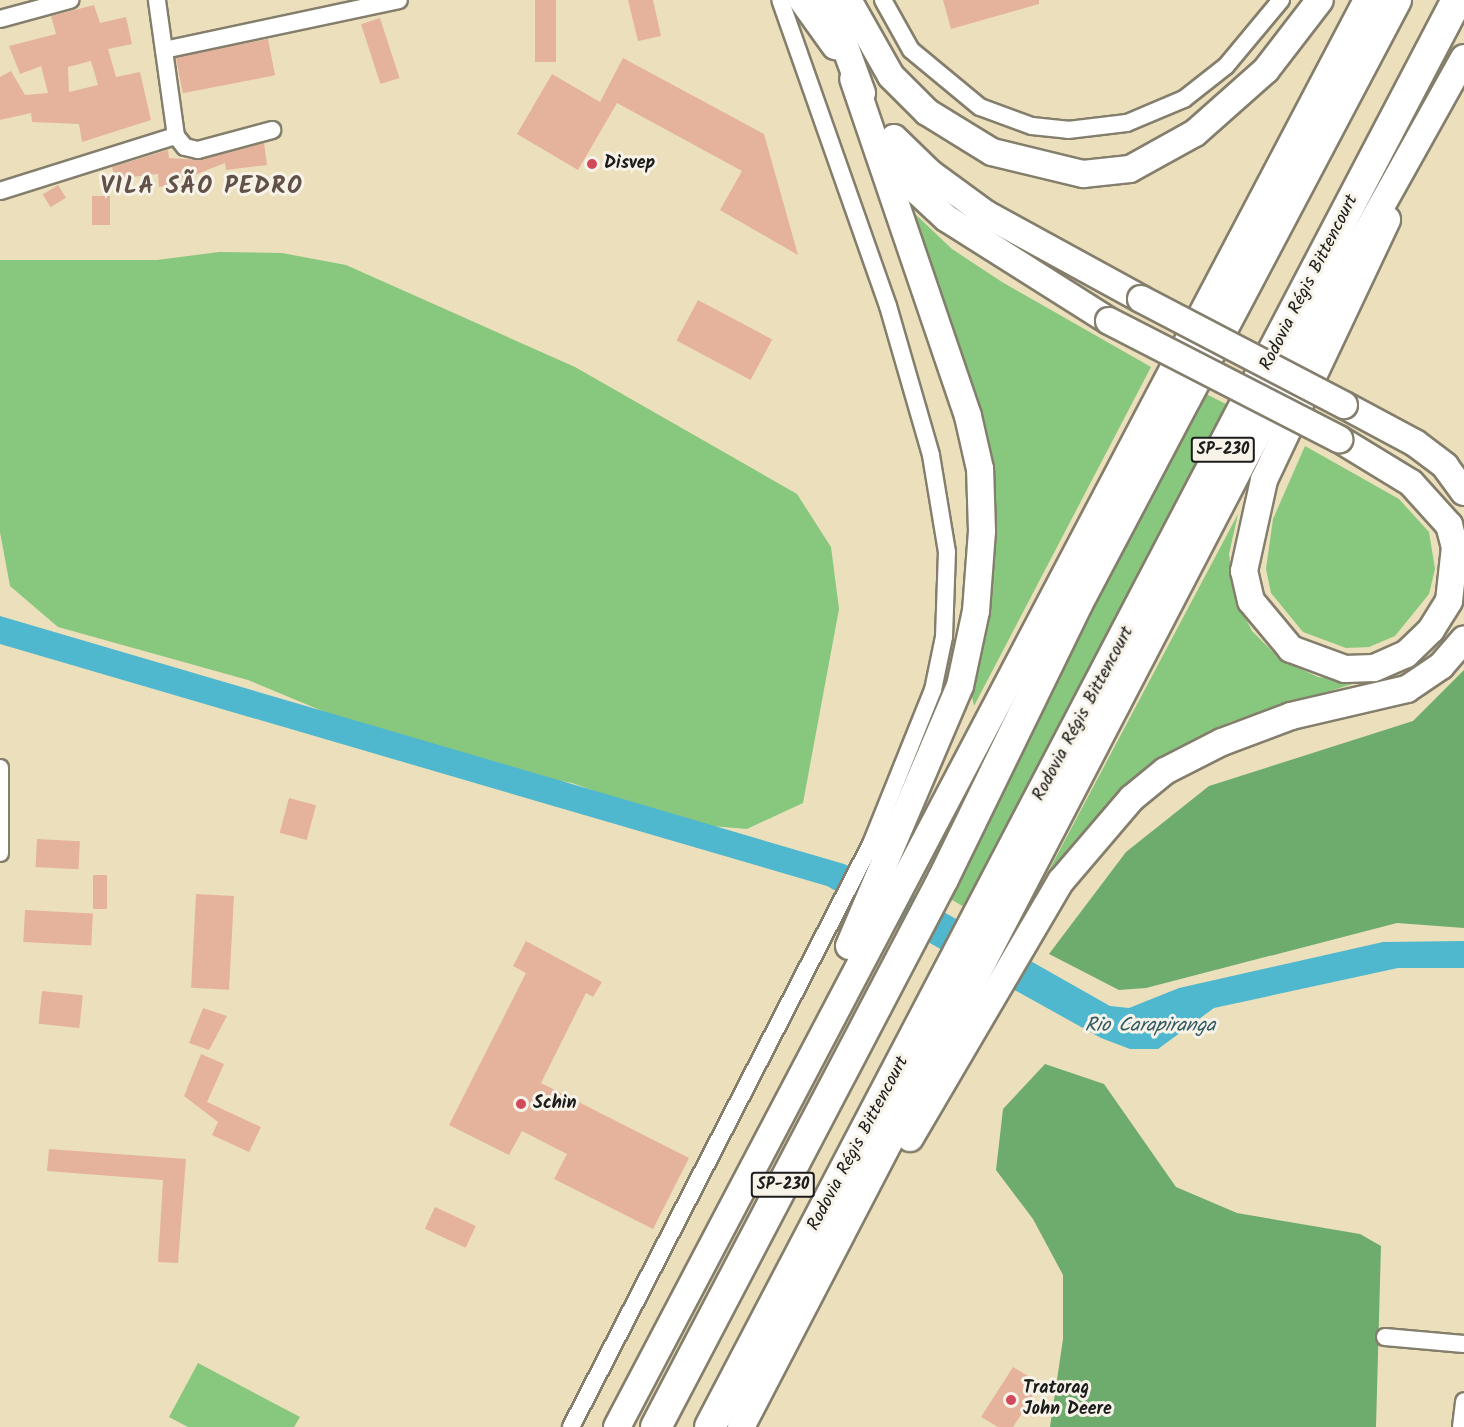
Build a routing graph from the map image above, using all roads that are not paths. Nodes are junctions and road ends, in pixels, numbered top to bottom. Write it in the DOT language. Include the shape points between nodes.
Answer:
graph roads {
  1 [pos="70,0"];
  2 [pos="157,0"];
  3 [pos="399,0"];
  4 [pos="780,0"];
  5 [pos="802,0"];
  6 [pos="828,0"];
  7 [pos="848,0"];
  8 [pos="863,0"];
  9 [pos="883,0"];
  10 [pos="1281,0"];
  11 [pos="1320,0"];
  12 [pos="1367,0"];
  13 [pos="1396,0"];
  14 [pos="1457,0"];
  15 [pos="356,4"];
  16 [pos="0,19"];
  17 [pos="863,33"];
  18 [pos="164,50"];
  19 [pos="1464,58"];
  20 [pos="850,71"];
  21 [pos="879,122"];
  22 [pos="272,130"];
  23 [pos="1425,130"];
  24 [pos="176,136"];
  25 [pos="0,192"];
  26 [pos="1464,492"];
  27 [pos="1464,640"];
  28 [pos="0,768"];
  29 [pos="1,813"];
  30 [pos="890,852"];
  31 [pos="0,853"];
  32 [pos="999,904"];
  33 [pos="861,914"];
  34 [pos="966,967"];
  35 [pos="808,1301"];
  36 [pos="1385,1337"];
  37 [pos="1464,1344"];
  38 [pos="1464,1401"];
  39 [pos="572,1427"];
  40 [pos="617,1427"];
  41 [pos="656,1427"];
  42 [pos="710,1427"];
  43 [pos="741,1427"];
  44 [pos="1461,1427"];
  1 -- 16 [label="street"];
  2 -- 18 [label="street"];
  3 -- 15 [label="street"];
  4 -- 30 [label="street" via="893,325 931,455 948,592 933,690"];
  5 -- 20 [label="main road"];
  6 -- 20 [label="main road"];
  7 -- 17 [label="main road"];
  8 -- 17 [label="street"];
  9 -- 10 [label="street" via="910,50 980,107 1032,126 1068,130 1127,123 1184,99 1226,66"];
  11 -- 17 [label="main road" via="1266,70 1216,117 1149,162 1106,173 1027,164 963,138 927,112 891,76"];
  12 -- 30 [label="main road"];
  13 -- 41 [label="highway, SP-230" via="1077,604 943,879"];
  14 -- 32 [label="highway, Rodovia Régis Bittencourt / SP-230"];
  15 -- 18 [label="street"];
  18 -- 24 [label="street"];
  19 -- 23 [label="main road"];
  20 -- 21 [label="main road"];
  20 -- 30 [label="main road" via="968,416 981,495 980,586 960,686"];
  21 -- 23 [label="main road, bridge" via="902,170 946,218 1109,321 1339,439 1411,483 1449,525 1455,547 1449,602 1431,630 1406,654 1374,668 1345,669 1312,659 1274,634 1251,601 1244,571 1247,542 1264,480"];
  21 -- 26 [label="main road, bridge" via="930,173 986,214 1415,443 1445,466"];
  22 -- 24 [label="street" via="191,150"];
  23 -- 32 [label="main road" via="1339,279"];
  24 -- 25 [label="street"];
  27 -- 35 [label="main road" via="1441,666 1407,688 1292,716 1165,771 1101,830 1034,928"];
  28 -- 29 [label="street"];
  29 -- 31 [label="street"];
  30 -- 33 [label="main road"];
  32 -- 34 [label="highway, Rodovia Régis Bittencourt / SP-230"];
  33 -- 39 [label="street" via="663,1255"];
  33 -- 40 [label="main road" via="740,1185"];
  34 -- 35 [label="main road"];
  34 -- 42 [label="highway, Rodovia Régis Bittencourt / SP-230"];
  35 -- 43 [label="main road"];
  36 -- 37 [label="street"];
  38 -- 44 [label="street"];
}
